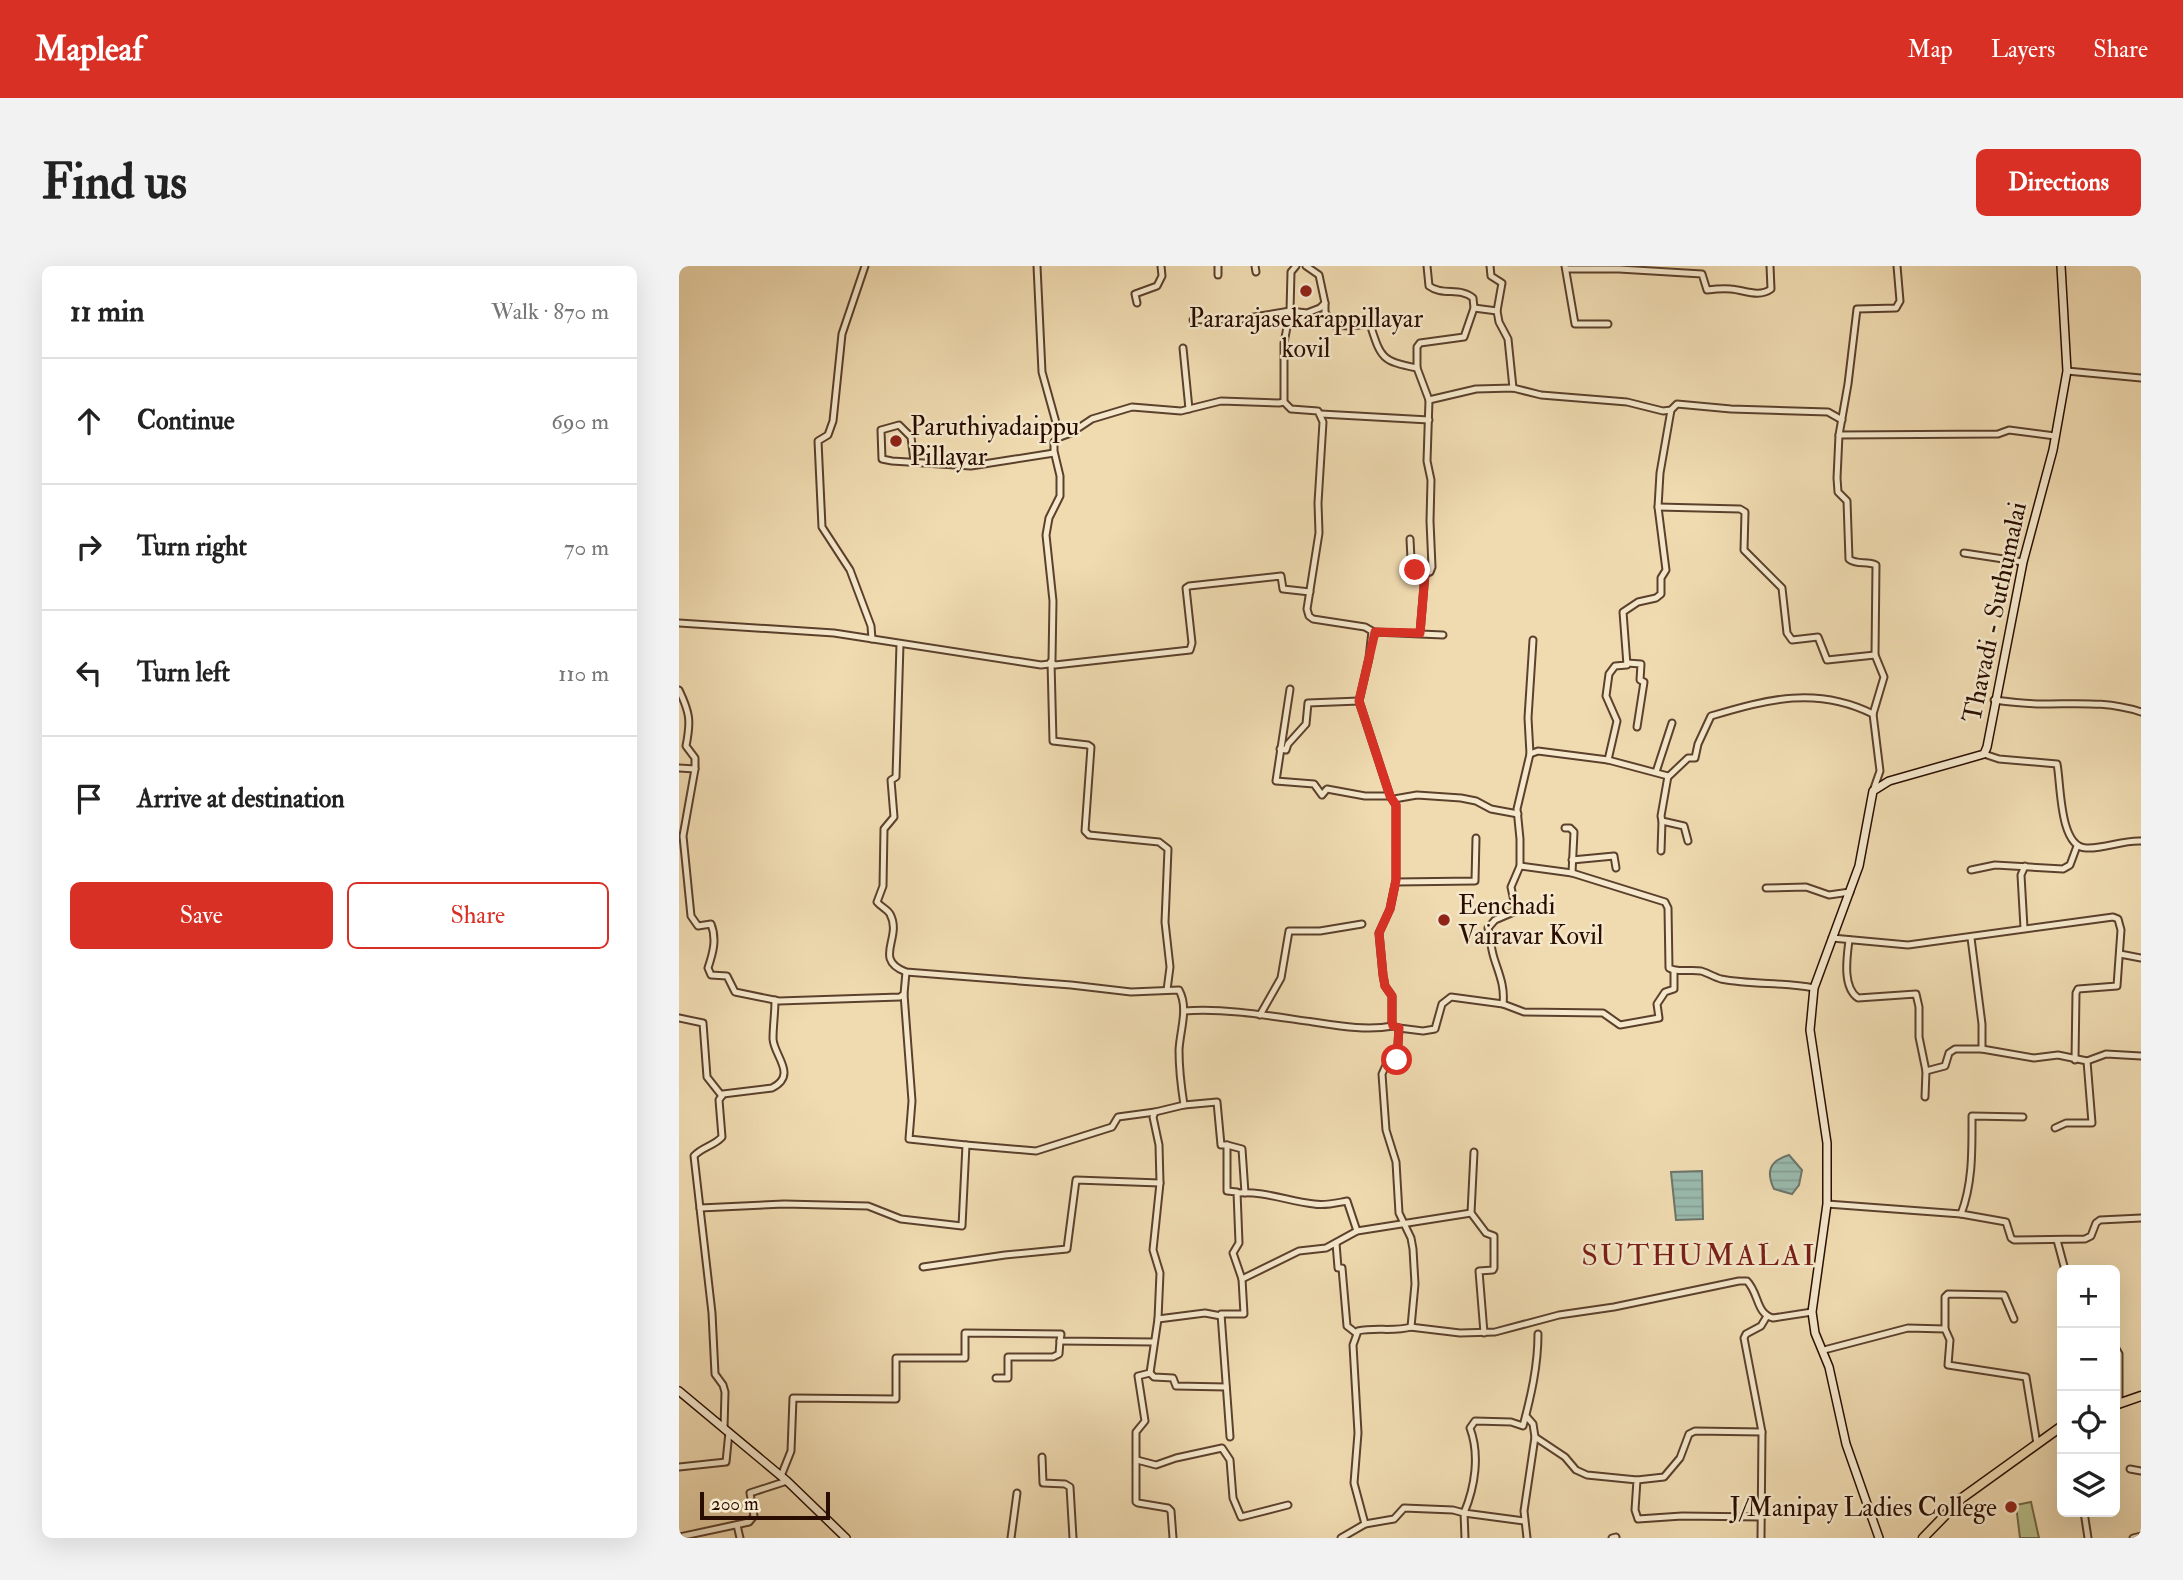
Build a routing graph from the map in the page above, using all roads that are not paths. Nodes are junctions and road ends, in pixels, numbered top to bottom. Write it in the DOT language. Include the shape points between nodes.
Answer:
graph roads {
  1 [pos="865,266"];
  2 [pos="1037,266"];
  3 [pos="1161,266"];
  4 [pos="1218,266"];
  5 [pos="1296,266"];
  6 [pos="1306,266"];
  7 [pos="1427,266"];
  8 [pos="1490,266"];
  9 [pos="1770,266"];
  10 [pos="1898,266"];
  11 [pos="2061,266"];
  12 [pos="1565,267"];
  13 [pos="1217,275"];
  14 [pos="1137,303"];
  15 [pos="1325,303"];
  16 [pos="1474,308"];
  17 [pos="1290,311"];
  18 [pos="1497,311"];
  19 [pos="1193,320"];
  20 [pos="1608,324"];
  21 [pos="1183,348"];
  22 [pos="1417,368"];
  23 [pos="2067,371"];
  24 [pos="2141,378"];
  25 [pos="1513,388"];
  26 [pos="1429,400"];
  27 [pos="1284,402"];
  28 [pos="1189,409"];
  29 [pos="1671,410"];
  30 [pos="1321,414"];
  31 [pos="1429,420"];
  32 [pos="1842,420"];
  33 [pos="1839,435"];
  34 [pos="2055,436"];
  35 [pos="1060,437"];
  36 [pos="1054,453"];
  37 [pos="914,461"];
  38 [pos="1658,508"];
  39 [pos="1410,539"];
  40 [pos="1964,553"];
  41 [pos="2023,562"];
  42 [pos="1425,574"];
  43 [pos="1310,592"];
  44 [pos="679,622"];
  45 [pos="1420,633"];
  46 [pos="1443,635"];
  47 [pos="872,639"];
  48 [pos="1372,639"];
  49 [pos="1533,640"];
  50 [pos="900,644"];
  51 [pos="1875,655"];
  52 [pos="1051,662"];
  53 [pos="1627,663"];
  54 [pos="1290,689"];
  55 [pos="679,690"];
  56 [pos="1994,700"];
  57 [pos="1359,701"];
  58 [pos="679,710"];
  59 [pos="689,711"];
  60 [pos="2141,712"];
  61 [pos="1873,714"];
  62 [pos="1672,723"];
  63 [pos="1637,727"];
  64 [pos="1280,749"];
  65 [pos="683,750"];
  66 [pos="1530,754"];
  67 [pos="1984,754"];
  68 [pos="1608,760"];
  69 [pos="679,768"];
  70 [pos="695,769"];
  71 [pos="1656,772"];
  72 [pos="1668,777"];
  73 [pos="1873,790"];
  74 [pos="1392,798"];
  75 [pos="1518,814"];
  76 [pos="1663,821"];
  77 [pos="1565,828"];
  78 [pos="1476,838"];
  79 [pos="1688,841"];
  80 [pos="2141,841"];
  81 [pos="2077,846"];
  82 [pos="1661,851"];
  83 [pos="1572,860"];
  84 [pos="1520,866"];
  85 [pos="2025,866"];
  86 [pos="1616,868"];
  87 [pos="1971,870"];
  88 [pos="1572,873"];
  89 [pos="679,876"];
  90 [pos="688,878"];
  91 [pos="1395,882"];
  92 [pos="1766,888"];
  93 [pos="1850,892"];
  94 [pos="1362,924"];
  95 [pos="2024,928"];
  96 [pos="1832,938"];
  97 [pos="1971,938"];
  98 [pos="1849,940"];
  99 [pos="2120,954"];
  100 [pos="2141,958"];
  101 [pos="1674,971"];
  102 [pos="906,972"];
  103 [pos="1814,988"];
  104 [pos="1167,990"];
  105 [pos="904,994"];
  106 [pos="775,1000"];
  107 [pos="1503,1004"];
  108 [pos="1184,1010"];
  109 [pos="1260,1015"];
  110 [pos="679,1018"];
  111 [pos="1396,1027"];
  112 [pos="1982,1049"];
  113 [pos="2141,1056"];
  114 [pos="2075,1059"];
  115 [pos="2087,1061"];
  116 [pos="1926,1071"];
  117 [pos="722,1097"];
  118 [pos="1925,1097"];
  119 [pos="1184,1105"];
  120 [pos="1155,1112"];
  121 [pos="2023,1117"];
  122 [pos="2055,1128"];
  123 [pos="966,1145"];
  124 [pos="1227,1145"];
  125 [pos="1474,1152"];
  126 [pos="1160,1183"];
  127 [pos="1238,1193"];
  128 [pos="1245,1193"];
  129 [pos="1827,1204"];
  130 [pos="700,1208"];
  131 [pos="1471,1213"];
  132 [pos="1961,1214"];
  133 [pos="2141,1218"];
  134 [pos="1404,1224"];
  135 [pos="1357,1231"];
  136 [pos="2057,1240"];
  137 [pos="1336,1243"];
  138 [pos="2063,1265"];
  139 [pos="923,1268"];
  140 [pos="1242,1279"];
  141 [pos="1812,1312"];
  142 [pos="1221,1316"];
  143 [pos="1767,1316"];
  144 [pos="1158,1319"];
  145 [pos="2014,1319"];
  146 [pos="1410,1327"];
  147 [pos="1945,1329"];
  148 [pos="1356,1333"];
  149 [pos="1484,1333"];
  150 [pos="1538,1334"];
  151 [pos="1061,1341"];
  152 [pos="1154,1342"];
  153 [pos="1824,1350"];
  154 [pos="1150,1373"];
  155 [pos="1138,1376"];
  156 [pos="996,1378"];
  157 [pos="1131,1378"];
  158 [pos="1226,1387"];
  159 [pos="679,1391"];
  160 [pos="2141,1396"];
  161 [pos="2120,1403"];
  162 [pos="1526,1416"];
  163 [pos="727,1429"];
  164 [pos="2057,1430"];
  165 [pos="1762,1433"];
  166 [pos="1230,1437"];
  167 [pos="1535,1437"];
  168 [pos="2038,1444"];
  169 [pos="1042,1457"];
  170 [pos="1137,1460"];
  171 [pos="679,1467"];
  172 [pos="2130,1469"];
  173 [pos="2141,1471"];
  174 [pos="784,1478"];
  175 [pos="1637,1480"];
  176 [pos="1017,1493"];
  177 [pos="1288,1505"];
  178 [pos="1464,1513"];
  179 [pos="1761,1517"];
  180 [pos="2085,1517"];
  181 [pos="1524,1521"];
  182 [pos="1365,1524"];
  183 [pos="737,1525"];
  184 [pos="2141,1536"];
  185 [pos="679,1537"];
  186 [pos="740,1538"];
  187 [pos="846,1538"];
  188 [pos="1011,1538"];
  189 [pos="1073,1538"];
  190 [pos="1173,1538"];
  191 [pos="1341,1538"];
  192 [pos="1465,1538"];
  193 [pos="1527,1538"];
  194 [pos="1761,1538"];
  195 [pos="1879,1538"];
  196 [pos="1923,1538"];
  197 [pos="2088,1538"];
  198 [pos="2133,1538"];
  1 -- 47 [label="street" via="842,334 833,421 828,435 818,441 822,527 850,570"];
  2 -- 35 [label="street" via="1042,372"];
  3 -- 14 [label="street" via="1157,286 1135,294"];
  4 -- 13 [label="street"];
  5 -- 17 [label="street" via="1291,272"];
  6 -- 15 [label="street" via="1319,275"];
  7 -- 16 [label="street" via="1433,289 1468,293"];
  8 -- 18 [label="street" via="1491,276 1502,283"];
  9 -- 12 [label="street" via="1771,289 1766,293 1707,290 1702,274"];
  10 -- 32 [label="street" via="1900,301 1896,308 1857,309"];
  11 -- 23 [label="main road, Thavadi - Suthumalai"];
  12 -- 20 [label="street" via="1575,324"];
  15 -- 17 [label="street" via="1307,313"];
  15 -- 22 [label="street" via="1333,325 1370,324 1378,350 1390,363"];
  16 -- 18 [label="street"];
  16 -- 22 [label="street" via="1464,337 1418,345"];
  17 -- 19 [label="street" via="1242,319"];
  17 -- 27 [label="street" via="1284,343"];
  18 -- 25 [label="street" via="1508,340"];
  21 -- 28 [label="street"];
  22 -- 26 [label="street"];
  23 -- 24 [label="street"];
  23 -- 34 [label="main road, Thavadi - Suthumalai"];
  25 -- 26 [label="street" via="1476,389"];
  25 -- 29 [label="street" via="1541,396"];
  26 -- 31 [label="street"];
  27 -- 28 [label="street" via="1221,401"];
  27 -- 30 [label="street" via="1291,409"];
  28 -- 35 [label="street" via="1112,411"];
  29 -- 32 [label="street" via="1688,403 1828,412"];
  29 -- 38 [label="street"];
  30 -- 31 [label="street"];
  30 -- 43 [label="street" via="1319,533"];
  31 -- 42 [label="street" via="1432,567"];
  32 -- 33 [label="street"];
  33 -- 34 [label="street" via="1998,434 2009,430"];
  33 -- 51 [label="street" via="1838,492 1847,501 1849,559 1876,565"];
  34 -- 41 [label="main road, Thavadi - Suthumalai"];
  35 -- 36 [label="street" via="1054,442"];
  36 -- 37 [label="street" via="971,466"];
  36 -- 52 [label="street" via="1059,496 1046,535 1053,601"];
  37 -- 37 [label="street" via="882,459 881,430 899,425 911,437"];
  38 -- 51 [label="street" via="1745,512 1744,550 1782,588 1787,633 1792,640 1818,637 1827,660"];
  38 -- 53 [label="street" via="1666,570 1661,594 1623,612"];
  39 -- 42 [label="street" via="1415,570"];
  40 -- 41 [label="street"];
  41 -- 56 [label="main road, Thavadi - Suthumalai"];
  42 -- 45 [label="street"];
  43 -- 48 [label="street" via="1307,609 1313,619 1365,626 1372,631"];
  43 -- 52 [label="street" via="1283,589 1281,576 1189,586 1190,649"];
  44 -- 47 [label="street"];
  45 -- 46 [label="street"];
  45 -- 48 [label="street" via="1375,632"];
  47 -- 50 [label="street"];
  48 -- 57 [label="street"];
  49 -- 66 [label="street"];
  50 -- 52 [label="street" via="1041,665"];
  50 -- 102 [label="street" via="896,777 891,780 894,817 884,829 883,886 877,902 891,920 890,960"];
  51 -- 61 [label="street" via="1884,677"];
  52 -- 104 [label="street" via="1053,741 1091,747 1085,831 1159,842 1168,849"];
  53 -- 63 [label="street" via="1641,664 1640,680 1644,682"];
  53 -- 68 [label="street" via="1615,666 1609,674 1606,696 1617,721"];
  54 -- 64 [label="street"];
  55 -- 59 [label="street"];
  56 -- 60 [label="street" via="2092,703"];
  56 -- 67 [label="main road, Thavadi - Suthumalai"];
  57 -- 64 [label="street" via="1308,702 1306,724 1286,750"];
  57 -- 74 [label="street"];
  58 -- 59 [label="street"];
  59 -- 65 [label="street"];
  61 -- 72 [label="street" via="1811,696 1754,703 1711,716 1695,758 1688,758"];
  61 -- 73 [label="street" via="1879,771"];
  62 -- 71 [label="street"];
  64 -- 74 [label="street" via="1276,781 1314,784 1322,796 1327,789"];
  65 -- 70 [label="street" via="695,758"];
  66 -- 68 [label="street" via="1538,751"];
  66 -- 75 [label="street"];
  67 -- 73 [label="main road, Thavadi - Suthumalai" via="1889,781"];
  67 -- 81 [label="street" via="1999,760 2057,764 2063,817"];
  68 -- 71 [label="street"];
  69 -- 70 [label="street"];
  70 -- 90 [label="street" via="683,836"];
  71 -- 72 [label="street"];
  72 -- 76 [label="street"];
  73 -- 93 [label="main road"];
  74 -- 75 [label="street" via="1461,798"];
  74 -- 91 [label="street" via="1396,805"];
  75 -- 84 [label="street"];
  76 -- 79 [label="street" via="1684,826"];
  76 -- 82 [label="street"];
  77 -- 83 [label="street" via="1574,832"];
  78 -- 91 [label="street" via="1475,881"];
  80 -- 81 [label="street"];
  81 -- 85 [label="street" via="2066,868"];
  83 -- 86 [label="street" via="1614,856"];
  83 -- 88 [label="street"];
  84 -- 88 [label="street"];
  84 -- 107 [label="street" via="1511,887 1515,911 1488,928 1505,992"];
  85 -- 87 [label="street"];
  85 -- 95 [label="street" via="2021,875"];
  88 -- 101 [label="street" via="1665,902 1669,968"];
  89 -- 90 [label="street"];
  90 -- 106 [label="street" via="691,916 698,926 711,924 714,932 711,975 727,976 735,992"];
  91 -- 111 [label="street" via="1379,933 1385,986 1392,996"];
  92 -- 93 [label="street" via="1807,887 1829,895"];
  93 -- 96 [label="main road"];
  94 -- 109 [label="street" via="1289,931 1280,978"];
  95 -- 97 [label="street"];
  95 -- 99 [label="street" via="2113,917 2121,930"];
  96 -- 98 [label="street"];
  96 -- 103 [label="main road"];
  97 -- 98 [label="street" via="1908,945"];
  97 -- 112 [label="street"];
  98 -- 116 [label="street" via="1849,986 1854,995 1916,994"];
  99 -- 100 [label="street"];
  99 -- 114 [label="street" via="2117,986 2075,993"];
  101 -- 103 [label="street"];
  101 -- 107 [label="street" via="1674,989 1665,992 1657,1004 1659,1018 1620,1025 1603,1013 1524,1012"];
  102 -- 104 [label="street" via="1131,992"];
  102 -- 105 [label="street"];
  103 -- 129 [label="main road" via="1810,1030 1827,1143"];
  104 -- 108 [label="street" via="1179,990"];
  105 -- 106 [label="street"];
  105 -- 123 [label="street" via="912,1101 909,1139"];
  106 -- 117 [label="street" via="773,1043 783,1066 779,1085"];
  107 -- 111 [label="street" via="1451,997 1442,1004 1434,1029"];
  108 -- 109 [label="street"];
  108 -- 119 [label="street" via="1179,1048"];
  109 -- 111 [label="street" via="1338,1026"];
  110 -- 117 [label="street" via="703,1023 707,1077"];
  111 -- 134 [label="street" via="1397,1060 1387,1063 1382,1074 1386,1130 1396,1162"];
  112 -- 114 [label="street"];
  112 -- 116 [label="street" via="1955,1049 1945,1066"];
  113 -- 115 [label="street" via="2106,1054"];
  114 -- 115 [label="street"];
  115 -- 122 [label="street" via="2092,1123"];
  116 -- 118 [label="street"];
  117 -- 130 [label="street" via="722,1137 694,1156"];
  119 -- 120 [label="street"];
  119 -- 124 [label="street" via="1217,1102 1221,1145"];
  120 -- 123 [label="street" via="1118,1117 1112,1128 1036,1150"];
  120 -- 126 [label="street"];
  121 -- 132 [label="street" via="1972,1116 1972,1158"];
  123 -- 130 [label="street" via="962,1226 901,1219 868,1206"];
  124 -- 127 [label="street" via="1227,1191"];
  124 -- 128 [label="street" via="1242,1149"];
  125 -- 131 [label="street"];
  126 -- 139 [label="street" via="1076,1180 1067,1249"];
  126 -- 144 [label="street" via="1153,1250 1160,1273"];
  127 -- 128 [label="street"];
  127 -- 140 [label="street" via="1239,1243 1233,1252"];
  128 -- 135 [label="street" via="1314,1205 1347,1201"];
  129 -- 132 [label="street"];
  129 -- 141 [label="main road"];
  130 -- 163 [label="street" via="715,1374 725,1392"];
  131 -- 134 [label="street"];
  131 -- 149 [label="street" via="1486,1233 1494,1236 1494,1268 1479,1271"];
  132 -- 136 [label="street" via="2006,1222 2014,1240"];
  133 -- 136 [label="street" via="2100,1220 2091,1236"];
  134 -- 135 [label="street"];
  134 -- 146 [label="street" via="1411,1238 1415,1284"];
  135 -- 137 [label="street"];
  136 -- 138 [label="street"];
  137 -- 140 [label="street" via="1299,1251"];
  137 -- 148 [label="street" via="1347,1326"];
  140 -- 142 [label="street" via="1244,1314"];
  141 -- 143 [label="street"];
  141 -- 153 [label="main road"];
  142 -- 144 [label="street" via="1205,1313"];
  142 -- 158 [label="street"];
  143 -- 149 [label="street" via="1748,1281 1739,1281"];
  143 -- 165 [label="street" via="1744,1338"];
  144 -- 152 [label="street"];
  145 -- 147 [label="street" via="2004,1295 1948,1294"];
  146 -- 148 [label="street"];
  146 -- 149 [label="street"];
  147 -- 153 [label="street" via="1908,1328"];
  147 -- 168 [label="street" via="1950,1340 1948,1365 2026,1377"];
  148 -- 182 [label="street" via="1354,1483"];
  150 -- 162 [label="street" via="1538,1362"];
  151 -- 152 [label="street"];
  151 -- 156 [label="street" via="1059,1354 1053,1357 1008,1357 1009,1376"];
  151 -- 174 [label="street" via="1061,1334 965,1333 965,1358 897,1358 896,1399 793,1398 791,1451"];
  152 -- 154 [label="street"];
  153 -- 195 [label="main road" via="1846,1444"];
  154 -- 155 [label="street"];
  154 -- 158 [label="street" via="1173,1378 1176,1386"];
  155 -- 157 [label="street"];
  155 -- 170 [label="street" via="1145,1421 1136,1432"];
  158 -- 166 [label="street"];
  159 -- 163 [label="main road"];
  160 -- 161 [label="main road"];
  162 -- 167 [label="street"];
  162 -- 178 [label="street" via="1523,1426 1475,1420 1470,1428 1475,1471"];
  163 -- 171 [label="street" via="726,1462"];
  163 -- 174 [label="main road"];
  164 -- 168 [label="main road"];
  165 -- 175 [label="street" via="1695,1431 1664,1477"];
  165 -- 179 [label="street"];
  167 -- 175 [label="street" via="1587,1475"];
  167 -- 181 [label="street"];
  168 -- 196 [label="main road" via="1962,1498"];
  169 -- 189 [label="street" via="1043,1483 1070,1487"];
  170 -- 177 [label="street" via="1156,1465 1222,1448 1230,1460 1233,1498 1241,1517"];
  170 -- 190 [label="street" via="1136,1502 1168,1508"];
  172 -- 173 [label="street"];
  174 -- 183 [label="street" via="750,1493 754,1516"];
  174 -- 187 [label="main road"];
  175 -- 179 [label="street" via="1638,1519"];
  176 -- 188 [label="street"];
  178 -- 181 [label="street"];
  178 -- 182 [label="street" via="1403,1508 1394,1519"];
  178 -- 192 [label="street"];
  179 -- 194 [label="street"];
  180 -- 197 [label="street"];
  181 -- 193 [label="street"];
  182 -- 191 [label="street"];
  183 -- 185 [label="street"];
  183 -- 186 [label="street"];
  184 -- 198 [label="street"];
}
